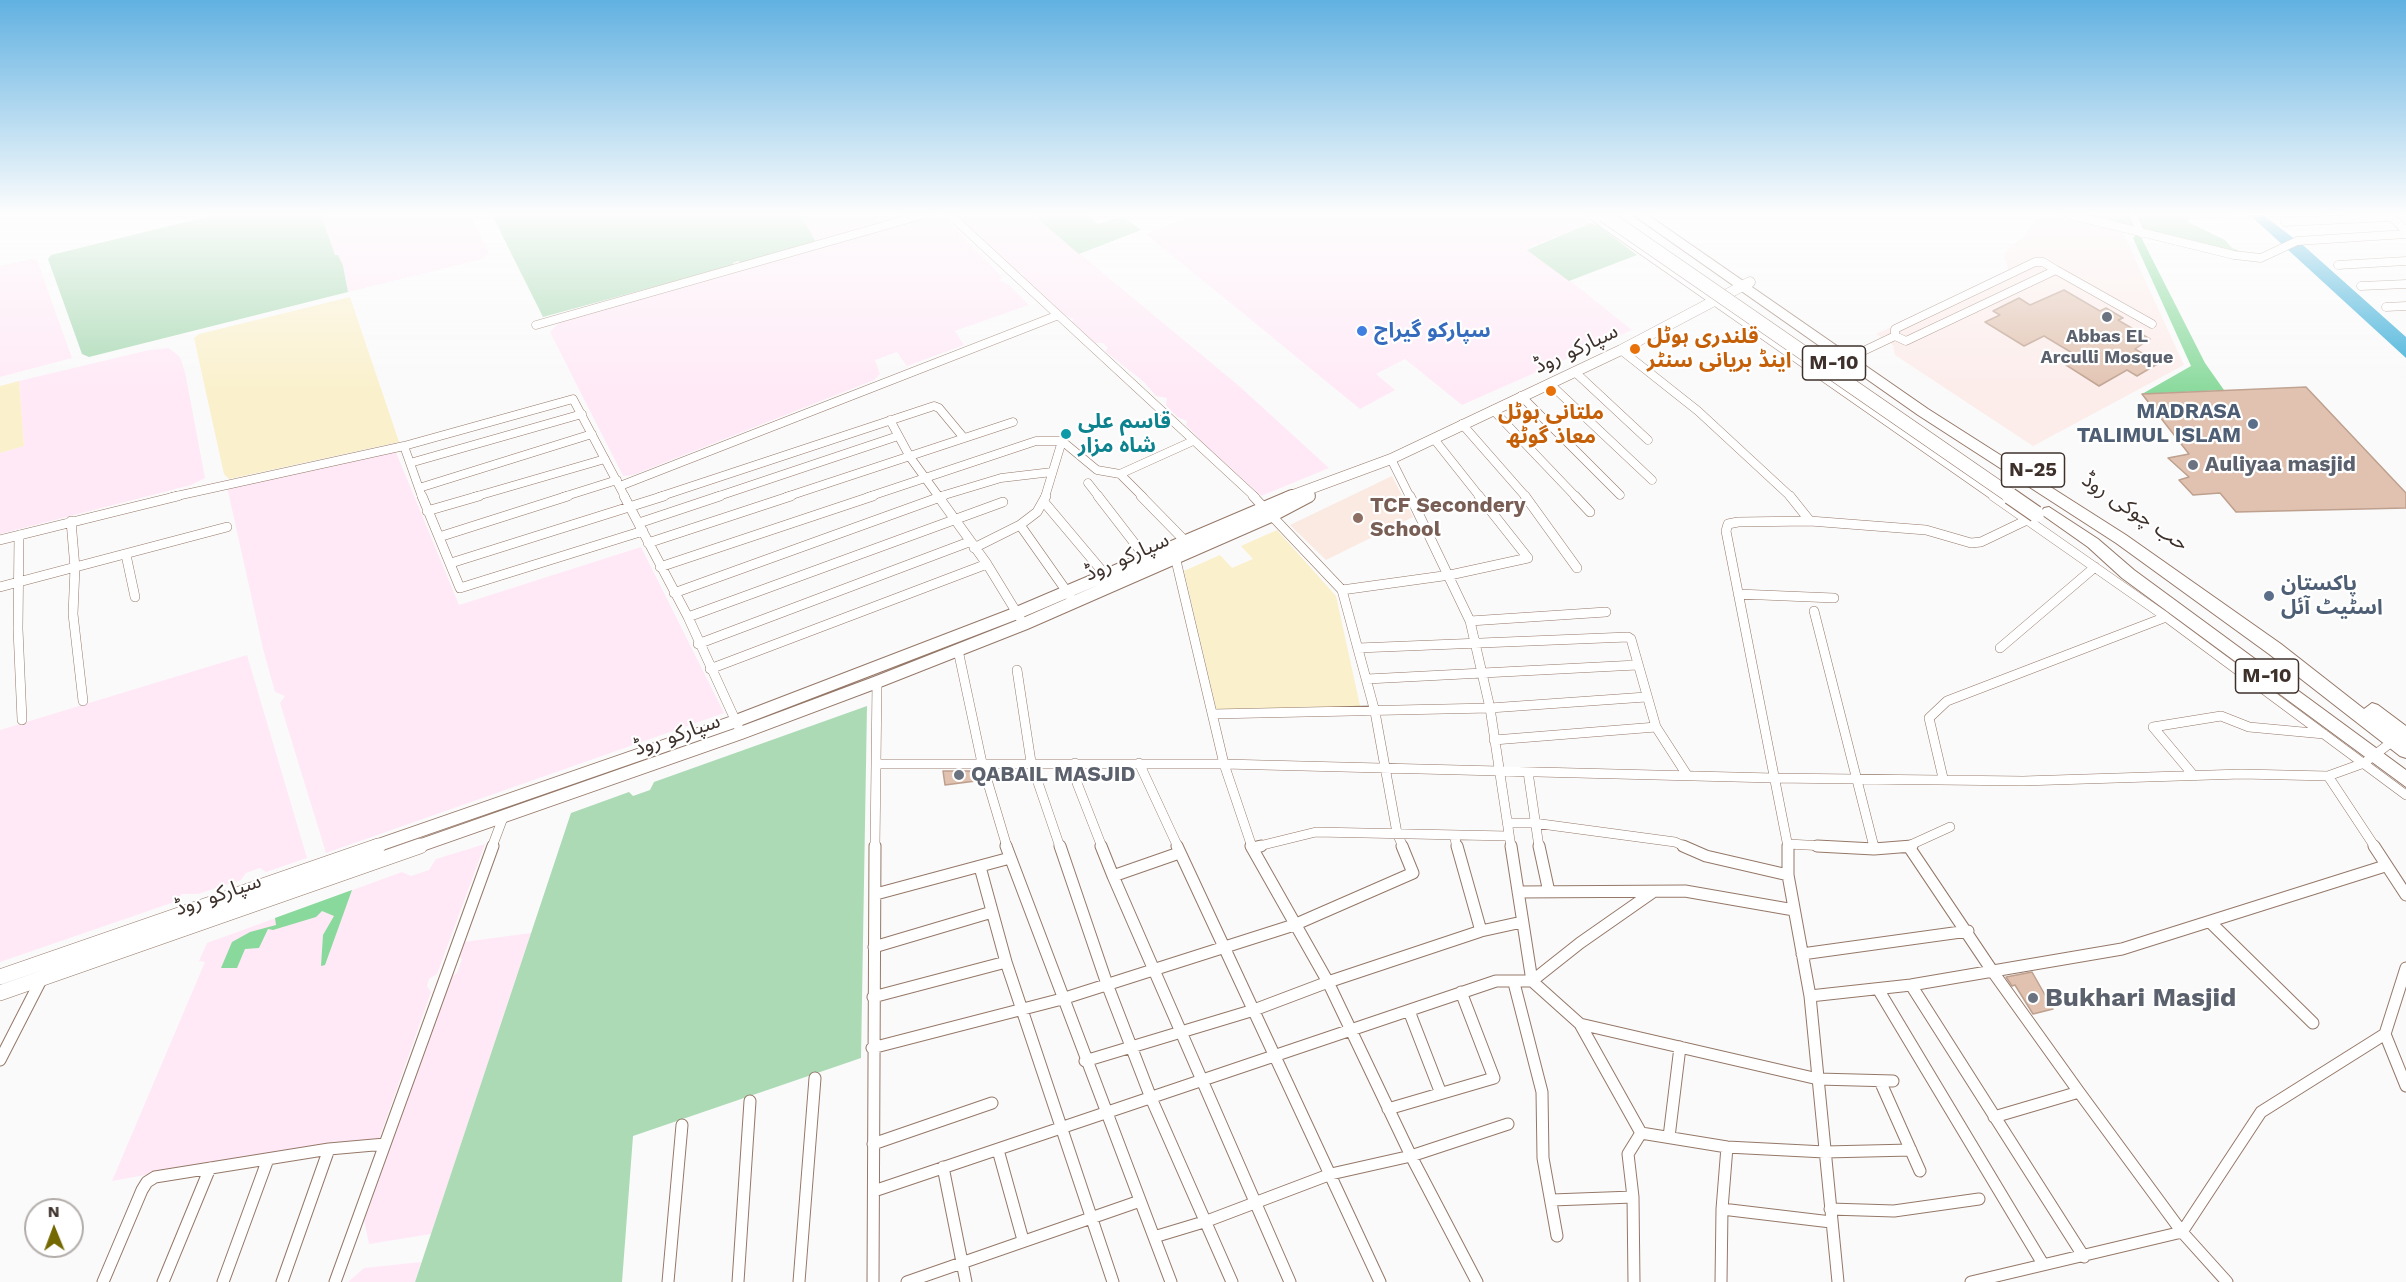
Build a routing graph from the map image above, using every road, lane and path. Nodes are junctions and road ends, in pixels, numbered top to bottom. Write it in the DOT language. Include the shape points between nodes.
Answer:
graph roads {
  1 [pos="714,275"];
  2 [pos="1013,275"];
  3 [pos="1677,275"];
  4 [pos="1690,275"];
  5 [pos="1702,275"];
  6 [pos="1731,275"];
  7 [pos="1733,275"];
  8 [pos="2008,275"];
  9 [pos="2046,275"];
  10 [pos="2065,275"];
  11 [pos="1745,284"];
  12 [pos="2406,284"];
  13 [pos="2361,286"];
  14 [pos="1716,302"];
  15 [pos="2406,306"];
  16 [pos="2386,308"];
  17 [pos="1056,316"];
  18 [pos="2152,324"];
  19 [pos="536,326"];
  20 [pos="1895,336"];
  21 [pos="1621,350"];
  22 [pos="1857,354"];
  23 [pos="1575,372"];
  24 [pos="1550,384"];
  25 [pos="1521,396"];
  26 [pos="1493,410"];
  27 [pos="582,414"];
  28 [pos="890,420"];
  29 [pos="1013,422"];
  30 [pos="1462,424"];
  31 [pos="592,434"];
  32 [pos="898,436"];
  33 [pos="964,438"];
  34 [pos="1434,439"];
  35 [pos="1648,440"];
  36 [pos="1062,441"];
  37 [pos="1193,441"];
  38 [pos="405,446"];
  39 [pos="910,457"];
  40 [pos="605,459"];
  41 [pos="1391,459"];
  42 [pos="410,463"];
  43 [pos="1052,472"];
  44 [pos="1120,474"];
  45 [pos="924,477"];
  46 [pos="1652,480"];
  47 [pos="619,483"];
  48 [pos="1088,483"];
  49 [pos="419,488"];
  50 [pos="1620,495"];
  51 [pos="939,497"];
  52 [pos="1004,502"];
  53 [pos="1044,502"];
  54 [pos="630,507"];
  55 [pos="1269,510"];
  56 [pos="427,511"];
  57 [pos="1590,512"];
  58 [pos="2037,515"];
  59 [pos="956,520"];
  60 [pos="71,521"];
  61 [pos="1810,521"];
  62 [pos="1020,525"];
  63 [pos="227,527"];
  64 [pos="641,527"];
  65 [pos="20,535"];
  66 [pos="439,537"];
  67 [pos="0,540"];
  68 [pos="1184,540"];
  69 [pos="648,543"];
  70 [pos="971,545"];
  71 [pos="1193,550"];
  72 [pos="1174,551"];
  73 [pos="126,555"];
  74 [pos="1144,557"];
  75 [pos="451,563"];
  76 [pos="987,564"];
  77 [pos="660,567"];
  78 [pos="1153,567"];
  79 [pos="2095,567"];
  80 [pos="75,568"];
  81 [pos="1577,568"];
  82 [pos="1450,576"];
  83 [pos="1110,579"];
  84 [pos="20,581"];
  85 [pos="0,587"];
  86 [pos="1342,590"];
  87 [pos="674,593"];
  88 [pos="1738,594"];
  89 [pos="135,597"];
  90 [pos="1070,597"];
  91 [pos="1834,598"];
  92 [pos="1814,611"];
  93 [pos="1606,612"];
  94 [pos="688,617"];
  95 [pos="2166,617"];
  96 [pos="1021,618"];
  97 [pos="1470,621"];
  98 [pos="1476,642"];
  99 [pos="698,644"];
  100 [pos="1358,648"];
  101 [pos="2000,648"];
  102 [pos="958,650"];
  103 [pos="1638,665"];
  104 [pos="710,669"];
  105 [pos="1017,670"];
  106 [pos="1483,673"];
  107 [pos="1367,679"];
  108 [pos="877,682"];
  109 [pos="1646,697"];
  110 [pos="83,701"];
  111 [pos="1490,708"];
  112 [pos="1375,712"];
  113 [pos="1213,714"];
  114 [pos="22,720"];
  115 [pos="739,727"];
  116 [pos="1656,728"];
  117 [pos="2325,734"];
  118 [pos="2400,739"];
  119 [pos="1494,740"];
  120 [pos="2406,751"];
  121 [pos="2369,759"];
  122 [pos="1031,762"];
  123 [pos="982,763"];
  124 [pos="1076,763"];
  125 [pos="877,764"];
  126 [pos="1139,764"];
  127 [pos="1224,765"];
  128 [pos="1385,769"];
  129 [pos="1499,772"];
  130 [pos="1528,772"];
  131 [pos="1687,775"];
  132 [pos="2194,776"];
  133 [pos="2328,776"];
  134 [pos="1773,778"];
  135 [pos="1943,778"];
  136 [pos="1857,779"];
  137 [pos="2406,780"];
  138 [pos="2406,795"];
  139 [pos="504,814"];
  140 [pos="1507,823"];
  141 [pos="1534,823"];
  142 [pos="1950,827"];
  143 [pos="1397,833"];
  144 [pos="1454,835"];
  145 [pos="1508,836"];
  146 [pos="1788,844"];
  147 [pos="1909,847"];
  148 [pos="1252,848"];
  149 [pos="1874,849"];
  150 [pos="1179,853"];
  151 [pos="1010,858"];
  152 [pos="2385,866"];
  153 [pos="980,867"];
  154 [pos="1788,875"];
  155 [pos="1113,876"];
  156 [pos="1653,891"];
  157 [pos="1518,892"];
  158 [pos="1549,892"];
  159 [pos="876,894"];
  160 [pos="2406,895"];
  161 [pos="1794,910"];
  162 [pos="992,912"];
  163 [pos="1522,922"];
  164 [pos="2210,922"];
  165 [pos="1294,925"];
  166 [pos="1481,931"];
  167 [pos="1968,931"];
  168 [pos="874,947"];
  169 [pos="1225,948"];
  170 [pos="1802,954"];
  171 [pos="1006,962"];
  172 [pos="2406,968"];
  173 [pos="1156,970"];
  174 [pos="1993,972"];
  175 [pos="0,977"];
  176 [pos="42,978"];
  177 [pos="1532,981"];
  178 [pos="1328,982"];
  179 [pos="1514,983"];
  180 [pos="1107,984"];
  181 [pos="1911,985"];
  182 [pos="1878,988"];
  183 [pos="1461,992"];
  184 [pos="0,993"];
  185 [pos="1810,996"];
  186 [pos="873,997"];
  187 [pos="1062,999"];
  188 [pos="1023,1009"];
  189 [pos="1254,1010"];
  190 [pos="1409,1011"];
  191 [pos="2313,1023"];
  192 [pos="1580,1024"];
  193 [pos="1181,1030"];
  194 [pos="1351,1031"];
  195 [pos="2385,1034"];
  196 [pos="1133,1046"];
  197 [pos="1680,1047"];
  198 [pos="872,1048"];
  199 [pos="1277,1057"];
  200 [pos="0,1060"];
  201 [pos="1085,1061"];
  202 [pos="815,1078"];
  203 [pos="1818,1079"];
  204 [pos="1880,1081"];
  205 [pos="1893,1081"];
  206 [pos="1202,1083"];
  207 [pos="2406,1086"];
  208 [pos="1440,1091"];
  209 [pos="2079,1092"];
  210 [pos="1151,1098"];
  211 [pos="750,1101"];
  212 [pos="992,1103"];
  213 [pos="1388,1109"];
  214 [pos="1107,1115"];
  215 [pos="1994,1117"];
  216 [pos="1508,1124"];
  217 [pos="682,1125"];
  218 [pos="1061,1130"];
  219 [pos="1641,1133"];
  220 [pos="1670,1137"];
  221 [pos="385,1144"];
  222 [pos="873,1144"];
  223 [pos="1727,1147"];
  224 [pos="328,1149"];
  225 [pos="998,1150"];
  226 [pos="1911,1150"];
  227 [pos="1825,1152"];
  228 [pos="1411,1156"];
  229 [pos="268,1159"];
  230 [pos="943,1167"];
  231 [pos="210,1168"];
  232 [pos="1920,1171"];
  233 [pos="1331,1174"];
  234 [pos="874,1191"];
  235 [pos="1633,1197"];
  236 [pos="1979,1199"];
  237 [pos="1552,1200"];
  238 [pos="1140,1201"];
  239 [pos="1255,1203"];
  240 [pos="1722,1209"];
  241 [pos="1093,1215"];
  242 [pos="1830,1215"];
  243 [pos="1207,1221"];
  244 [pos="2182,1232"];
  245 [pos="1557,1236"];
  246 [pos="1154,1237"];
  247 [pos="1023,1240"];
  248 [pos="2084,1257"];
  249 [pos="962,1261"];
  250 [pos="2043,1264"];
  251 [pos="1111,1281"];
  252 [pos="103,1282"];
  253 [pos="163,1282"];
  254 [pos="223,1282"];
  255 [pos="282,1282"];
  256 [pos="335,1282"];
  257 [pos="668,1282"];
  258 [pos="738,1282"];
  259 [pos="799,1282"];
  260 [pos="873,1282"];
  261 [pos="907,1282"];
  262 [pos="966,1282"];
  263 [pos="1171,1282"];
  264 [pos="1232,1282"];
  265 [pos="1290,1282"];
  266 [pos="1380,1282"];
  267 [pos="1477,1282"];
  268 [pos="1634,1282"];
  269 [pos="1721,1282"];
  270 [pos="1838,1282"];
  271 [pos="1971,1282"];
  272 [pos="2227,1282"];
  1 -- 19 [label="street"];
  2 -- 17 [label="street"];
  3 -- 14 [label="street"];
  4 -- 58 [label="highway, M-10, bridge"];
  5 -- 58 [label="highway, M-10"];
  6 -- 11 [label="highway"];
  7 -- 11 [label="highway, حب چوکی روڈ / N-25"];
  8 -- 20 [label="street" via="1895,329"];
  9 -- 20 [label="street" via="1906,341"];
  10 -- 18 [label="street"];
  11 -- 14 [label="street, سپارکو روڈ"];
  11 -- 22 [label="highway, حب چوکی روڈ / N-25"];
  11 -- 118 [label="highway" via="1923,412 2121,539"];
  12 -- 13 [label="street"];
  14 -- 21 [label="street, سپارکو روڈ"];
  14 -- 58 [label="street"];
  15 -- 16 [label="street"];
  17 -- 37 [label="street"];
  17 -- 47 [label="street"];
  20 -- 22 [label="street"];
  21 -- 23 [label="street, سپارکو روڈ"];
  21 -- 61 [label="street" via="1698,411 1785,489"];
  22 -- 118 [label="highway, حب چوکی روڈ / N-25" via="2131,532"];
  23 -- 24 [label="street, سپارکو روڈ"];
  23 -- 35 [label="street"];
  24 -- 25 [label="street, سپارکو روڈ"];
  24 -- 46 [label="street"];
  25 -- 26 [label="street, سپارکو روڈ"];
  25 -- 50 [label="street"];
  26 -- 30 [label="street, سپارکو روڈ"];
  26 -- 57 [label="street"];
  27 -- 31 [label="street"];
  27 -- 38 [label="street" via="573,399"];
  27 -- 42 [label="street"];
  28 -- 32 [label="street"];
  28 -- 33 [label="street" via="937,406"];
  28 -- 54 [label="street"];
  29 -- 33 [label="street"];
  30 -- 34 [label="street, سپارکو روڈ"];
  30 -- 81 [label="street" via="1539,512"];
  31 -- 40 [label="street"];
  31 -- 49 [label="street"];
  32 -- 39 [label="street"];
  32 -- 64 [label="street"];
  33 -- 39 [label="street"];
  34 -- 41 [label="street, سپارکو روڈ"];
  34 -- 82 [label="street" via="1528,555 1526,560"];
  36 -- 43 [label="street"];
  36 -- 44 [label="street" via="1097,470"];
  36 -- 45 [label="street" via="1036,441 1011,447"];
  37 -- 44 [label="street"];
  37 -- 55 [label="street"];
  38 -- 42 [label="street"];
  38 -- 60 [label="street"];
  39 -- 45 [label="street"];
  39 -- 69 [label="street"];
  40 -- 47 [label="street"];
  40 -- 56 [label="street"];
  41 -- 55 [label="street, سپارکو روڈ"];
  41 -- 82 [label="street"];
  42 -- 49 [label="street"];
  43 -- 51 [label="street" via="1001,478"];
  43 -- 53 [label="street"];
  44 -- 68 [label="street"];
  45 -- 51 [label="street"];
  45 -- 77 [label="street"];
  47 -- 54 [label="street"];
  47 -- 66 [label="street"];
  48 -- 74 [label="street"];
  49 -- 56 [label="street"];
  51 -- 59 [label="street"];
  51 -- 87 [label="street"];
  52 -- 59 [label="street"];
  53 -- 62 [label="street"];
  53 -- 83 [label="street"];
  54 -- 64 [label="street"];
  54 -- 75 [label="street"];
  55 -- 68 [label="street, سپارکو روڈ"];
  55 -- 71 [label="street, سپارکو روڈ"];
  55 -- 86 [label="street"];
  56 -- 66 [label="street"];
  58 -- 61 [label="street" via="1971,543 1926,531"];
  58 -- 79 [label="street"];
  58 -- 121 [label="highway, M-10" via="2085,550 2128,574"];
  59 -- 70 [label="street"];
  59 -- 94 [label="street"];
  60 -- 65 [label="street"];
  60 -- 80 [label="street"];
  61 -- 88 [label="street" via="1728,524"];
  62 -- 70 [label="street"];
  62 -- 90 [label="street"];
  63 -- 73 [label="street"];
  64 -- 69 [label="street"];
  64 -- 75 [label="street" via="465,588 458,587"];
  65 -- 67 [label="street"];
  65 -- 84 [label="street"];
  66 -- 75 [label="street"];
  68 -- 71 [label="street"];
  68 -- 72 [label="street, سپارکو روڈ"];
  69 -- 77 [label="street"];
  70 -- 76 [label="street"];
  70 -- 99 [label="street"];
  71 -- 72 [label="street, سپارکو روڈ"];
  72 -- 74 [label="street, سپارکو روڈ"];
  72 -- 78 [label="street, سپارکو روڈ"];
  72 -- 113 [label="street"];
  73 -- 80 [label="street"];
  73 -- 89 [label="street"];
  74 -- 78 [label="street"];
  74 -- 83 [label="street, سپارکو روڈ"];
  76 -- 96 [label="street"];
  76 -- 104 [label="street"];
  77 -- 87 [label="street"];
  78 -- 83 [label="street, سپارکو روڈ"];
  79 -- 95 [label="street"];
  79 -- 101 [label="street"];
  80 -- 84 [label="street"];
  80 -- 110 [label="street" via="73,614"];
  82 -- 86 [label="street"];
  82 -- 97 [label="street"];
  83 -- 90 [label="street, سپارکو روڈ"];
  84 -- 85 [label="street"];
  84 -- 114 [label="street"];
  86 -- 100 [label="street"];
  87 -- 94 [label="street"];
  88 -- 91 [label="street"];
  88 -- 134 [label="street"];
  90 -- 96 [label="street, سپارکو روڈ"];
  92 -- 136 [label="street"];
  93 -- 97 [label="street"];
  94 -- 99 [label="street"];
  95 -- 117 [label="street"];
  95 -- 135 [label="street" via="1947,701 1929,718"];
  96 -- 102 [label="street, سپارکو روڈ"];
  96 -- 115 [label="street, سپارکو روڈ"];
  97 -- 98 [label="street"];
  98 -- 100 [label="street"];
  98 -- 103 [label="street" via="1628,637"];
  98 -- 106 [label="street"];
  99 -- 104 [label="street"];
  100 -- 107 [label="street"];
  102 -- 108 [label="street, سپارکو روڈ"];
  102 -- 123 [label="street"];
  103 -- 106 [label="street"];
  103 -- 109 [label="street"];
  104 -- 115 [label="street"];
  105 -- 122 [label="street"];
  106 -- 107 [label="street"];
  106 -- 111 [label="street"];
  107 -- 112 [label="street"];
  108 -- 115 [label="street, سپارکو روڈ"];
  108 -- 125 [label="street"];
  109 -- 111 [label="street"];
  109 -- 116 [label="street"];
  111 -- 112 [label="street"];
  111 -- 119 [label="street"];
  112 -- 113 [label="street"];
  112 -- 128 [label="street"];
  113 -- 127 [label="street"];
  115 -- 139 [label="street, سپارکو روڈ"];
  115 -- 175 [label="street, سپارکو روڈ"];
  116 -- 119 [label="street"];
  116 -- 131 [label="street"];
  117 -- 121 [label="street"];
  117 -- 132 [label="street" via="2248,728 2221,716 2153,727"];
  118 -- 120 [label="highway"];
  118 -- 121 [label="street"];
  119 -- 129 [label="street"];
  121 -- 133 [label="street"];
  121 -- 137 [label="highway, M-10"];
  121 -- 138 [label="street"];
  122 -- 123 [label="street"];
  122 -- 124 [label="street"];
  122 -- 180 [label="street"];
  123 -- 125 [label="street"];
  123 -- 151 [label="street"];
  124 -- 126 [label="street"];
  124 -- 155 [label="street" via="1077,783"];
  125 -- 159 [label="street"];
  126 -- 127 [label="street"];
  126 -- 150 [label="street"];
  127 -- 128 [label="street"];
  127 -- 148 [label="street"];
  128 -- 129 [label="street"];
  128 -- 143 [label="street"];
  129 -- 130 [label="street"];
  129 -- 140 [label="street"];
  130 -- 131 [label="street"];
  130 -- 141 [label="street"];
  131 -- 134 [label="street"];
  132 -- 133 [label="street"];
  132 -- 135 [label="street" via="2023,781"];
  133 -- 152 [label="street"];
  134 -- 136 [label="street"];
  134 -- 146 [label="street"];
  135 -- 136 [label="street"];
  136 -- 149 [label="street"];
  139 -- 176 [label="street, سپارکو روڈ"];
  139 -- 221 [label="street"];
  140 -- 141 [label="street"];
  140 -- 145 [label="street"];
  141 -- 154 [label="street" via="1675,842 1706,856"];
  141 -- 158 [label="street"];
  142 -- 147 [label="street"];
  143 -- 144 [label="street"];
  143 -- 148 [label="street" via="1316,832"];
  143 -- 165 [label="street" via="1413,873"];
  144 -- 145 [label="street"];
  144 -- 166 [label="street"];
  145 -- 157 [label="street"];
  146 -- 149 [label="street"];
  146 -- 154 [label="street"];
  147 -- 149 [label="street"];
  147 -- 167 [label="street"];
  148 -- 165 [label="street"];
  150 -- 155 [label="street"];
  150 -- 169 [label="street"];
  151 -- 153 [label="street"];
  151 -- 187 [label="street"];
  152 -- 160 [label="street"];
  152 -- 164 [label="street"];
  153 -- 159 [label="street"];
  153 -- 162 [label="street"];
  154 -- 161 [label="street"];
  155 -- 173 [label="street"];
  156 -- 158 [label="street"];
  156 -- 161 [label="street" via="1685,891"];
  156 -- 177 [label="street"];
  157 -- 158 [label="street"];
  157 -- 163 [label="street"];
  159 -- 168 [label="street"];
  161 -- 170 [label="street"];
  162 -- 168 [label="street"];
  162 -- 171 [label="street"];
  163 -- 166 [label="street"];
  163 -- 177 [label="street"];
  164 -- 174 [label="street" via="2122,949"];
  164 -- 191 [label="street"];
  165 -- 169 [label="street"];
  165 -- 178 [label="street"];
  166 -- 178 [label="street"];
  167 -- 170 [label="street"];
  167 -- 174 [label="street"];
  168 -- 186 [label="street"];
  169 -- 173 [label="street"];
  169 -- 189 [label="street"];
  170 -- 185 [label="street"];
  171 -- 186 [label="street"];
  171 -- 188 [label="street"];
  172 -- 195 [label="street"];
  173 -- 180 [label="street"];
  173 -- 193 [label="street"];
  174 -- 181 [label="street"];
  174 -- 209 [label="street"];
  176 -- 184 [label="street, سپارکو روڈ"];
  176 -- 200 [label="street"];
  177 -- 179 [label="street"];
  177 -- 192 [label="street"];
  178 -- 189 [label="street"];
  178 -- 194 [label="street"];
  179 -- 183 [label="street" via="1496,981"];
  179 -- 237 [label="street" via="1542,1092 1543,1158"];
  180 -- 187 [label="street"];
  180 -- 196 [label="street"];
  181 -- 182 [label="street"];
  181 -- 215 [label="street"];
  182 -- 185 [label="street"];
  182 -- 250 [label="street"];
  183 -- 190 [label="street"];
  183 -- 208 [label="street" via="1494,1078"];
  185 -- 203 [label="street"];
  186 -- 198 [label="street"];
  187 -- 188 [label="street"];
  187 -- 201 [label="street"];
  188 -- 198 [label="street"];
  188 -- 218 [label="street"];
  189 -- 193 [label="street"];
  189 -- 199 [label="street"];
  190 -- 194 [label="street"];
  190 -- 208 [label="street"];
  192 -- 197 [label="street"];
  192 -- 219 [label="street"];
  193 -- 196 [label="street"];
  193 -- 206 [label="street"];
  194 -- 199 [label="street"];
  194 -- 213 [label="street"];
  195 -- 207 [label="street"];
  195 -- 244 [label="street" via="2261,1112"];
  196 -- 201 [label="street"];
  196 -- 210 [label="street"];
  197 -- 203 [label="street"];
  197 -- 220 [label="street"];
  198 -- 222 [label="street"];
  199 -- 206 [label="street"];
  199 -- 233 [label="street"];
  201 -- 214 [label="street"];
  202 -- 259 [label="street"];
  203 -- 204 [label="street"];
  203 -- 227 [label="street"];
  204 -- 205 [label="street"];
  204 -- 226 [label="street"];
  206 -- 210 [label="street"];
  206 -- 239 [label="street"];
  208 -- 213 [label="street"];
  209 -- 215 [label="street"];
  209 -- 244 [label="street"];
  210 -- 214 [label="street"];
  210 -- 243 [label="street"];
  211 -- 258 [label="street"];
  212 -- 222 [label="street"];
  213 -- 228 [label="street"];
  214 -- 218 [label="street"];
  214 -- 238 [label="street"];
  215 -- 248 [label="street"];
  216 -- 228 [label="street"];
  217 -- 257 [label="street"];
  218 -- 225 [label="street"];
  218 -- 241 [label="street"];
  219 -- 220 [label="street"];
  219 -- 235 [label="street" via="1628,1154"];
  220 -- 223 [label="street"];
  221 -- 224 [label="street"];
  221 -- 256 [label="street"];
  222 -- 234 [label="street"];
  223 -- 227 [label="street"];
  223 -- 240 [label="street"];
  224 -- 229 [label="street"];
  224 -- 255 [label="street"];
  225 -- 230 [label="street"];
  225 -- 247 [label="street"];
  226 -- 227 [label="street"];
  226 -- 232 [label="street"];
  227 -- 242 [label="street"];
  228 -- 233 [label="street"];
  228 -- 267 [label="street"];
  229 -- 231 [label="street"];
  229 -- 254 [label="street"];
  230 -- 234 [label="street"];
  230 -- 249 [label="street"];
  231 -- 252 [label="street" via="155,1177 147,1182"];
  231 -- 253 [label="street"];
  233 -- 239 [label="street"];
  233 -- 266 [label="street"];
  234 -- 260 [label="street"];
  235 -- 237 [label="street"];
  235 -- 268 [label="street"];
  236 -- 242 [label="street"];
  237 -- 245 [label="street"];
  238 -- 241 [label="street"];
  238 -- 246 [label="street"];
  239 -- 243 [label="street"];
  239 -- 265 [label="street"];
  240 -- 242 [label="street"];
  240 -- 269 [label="street"];
  241 -- 247 [label="street"];
  241 -- 251 [label="street"];
  242 -- 270 [label="street"];
  243 -- 246 [label="street"];
  243 -- 264 [label="street"];
  244 -- 248 [label="street"];
  244 -- 272 [label="street"];
  246 -- 263 [label="street"];
  247 -- 249 [label="street"];
  248 -- 250 [label="street"];
  249 -- 261 [label="street"];
  249 -- 262 [label="street"];
  250 -- 271 [label="street"];
}
